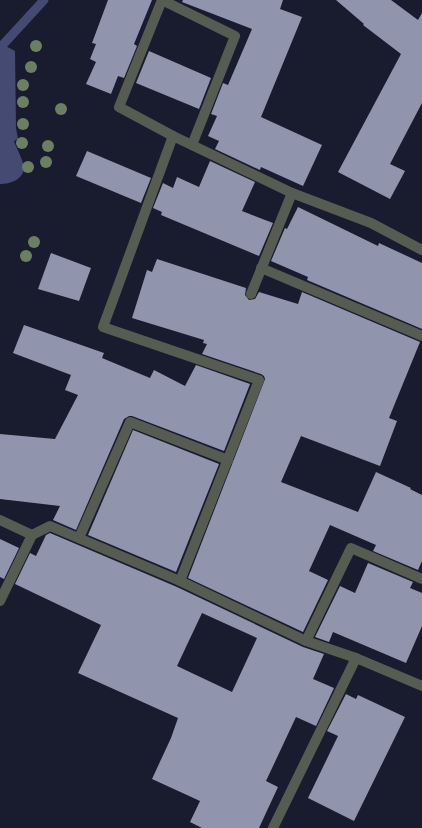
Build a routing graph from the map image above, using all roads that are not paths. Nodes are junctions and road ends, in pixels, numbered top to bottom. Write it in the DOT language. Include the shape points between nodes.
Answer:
graph roads {
  1 [pos="173,136"];
  2 [pos="192,145"];
  3 [pos="292,193"];
  4 [pos="422,250"];
  5 [pos="261,268"];
  6 [pos="251,294"];
  7 [pos="422,336"];
  8 [pos="228,460"];
  9 [pos="0,520"];
  10 [pos="32,535"];
  11 [pos="79,538"];
  12 [pos="422,580"];
  13 [pos="180,581"];
  14 [pos="0,601"];
  15 [pos="306,642"];
  16 [pos="356,658"];
  17 [pos="422,686"];
  18 [pos="273,828"];
  1 -- 2 [label="street"];
  1 -- 2 [label="street" via="119,107 162,0 235,36"];
  1 -- 8 [label="street" via="103,327 259,380"];
  2 -- 3 [label="street"];
  3 -- 4 [label="street" via="371,223"];
  3 -- 5 [label="street"];
  5 -- 6 [label="street"];
  5 -- 7 [label="street"];
  8 -- 11 [label="street" via="130,422"];
  8 -- 13 [label="street"];
  9 -- 10 [label="street"];
  10 -- 11 [label="street" via="50,526"];
  10 -- 14 [label="street"];
  11 -- 13 [label="street"];
  12 -- 15 [label="street" via="351,548"];
  13 -- 15 [label="street"];
  15 -- 16 [label="street"];
  16 -- 17 [label="street"];
  16 -- 18 [label="street"];
}
